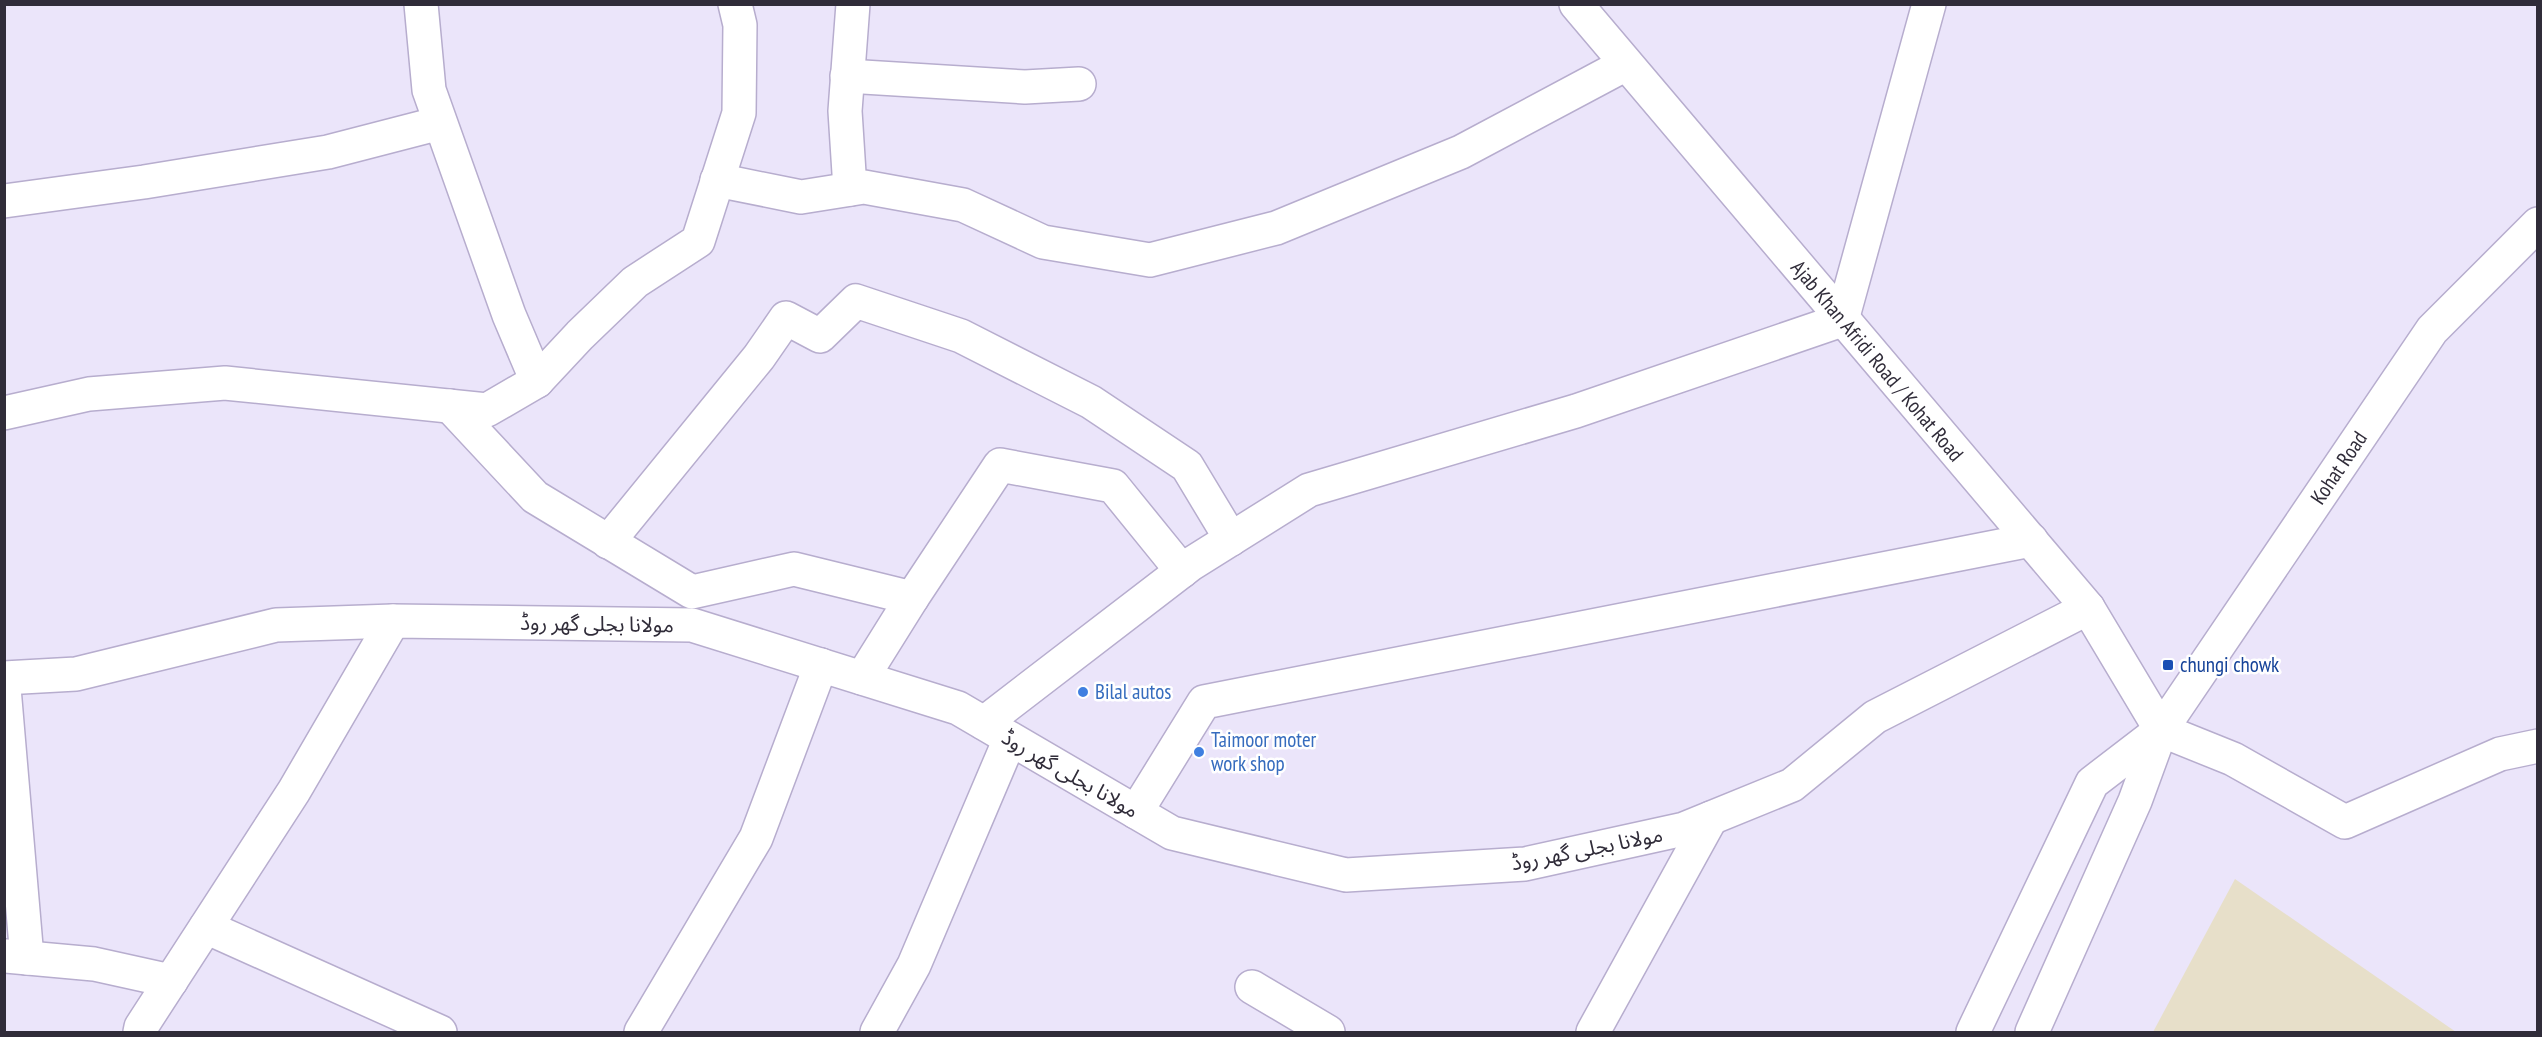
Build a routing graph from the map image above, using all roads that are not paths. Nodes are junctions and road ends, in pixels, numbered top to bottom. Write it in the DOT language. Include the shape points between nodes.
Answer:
graph roads {
  1 [pos="421,4"];
  2 [pos="735,4"];
  3 [pos="853,4"];
  4 [pos="1576,4"];
  5 [pos="1929,4"];
  6 [pos="1626,64"];
  7 [pos="847,76"];
  8 [pos="1079,84"];
  9 [pos="440,123"];
  10 [pos="717,180"];
  11 [pos="850,189"];
  12 [pos="4,201"];
  13 [pos="2538,224"];
  14 [pos="1842,320"];
  15 [pos="537,381"];
  16 [pos="450,406"];
  17 [pos="4,413"];
  18 [pos="1231,539"];
  19 [pos="2031,540"];
  20 [pos="608,542"];
  21 [pos="1182,572"];
  22 [pos="912,598"];
  23 [pos="2088,608"];
  24 [pos="393,621"];
  25 [pos="821,665"];
  26 [pos="4,678"];
  27 [pos="862,678"];
  28 [pos="4,688"];
  29 [pos="2161,730"];
  30 [pos="997,731"];
  31 [pos="2538,746"];
  32 [pos="1136,812"];
  33 [pos="1711,818"];
  34 [pos="206,927"];
  35 [pos="16,957"];
  36 [pos="171,981"];
  37 [pos="1252,987"];
  38 [pos="140,1032"];
  39 [pos="440,1032"];
  40 [pos="641,1032"];
  41 [pos="877,1032"];
  42 [pos="1328,1032"];
  43 [pos="1593,1032"];
  44 [pos="1973,1032"];
  45 [pos="2032,1032"];
  1 -- 9 [label="street" via="429,90"];
  2 -- 10 [label="street" via="740,25 739,113"];
  3 -- 7 [label="street"];
  4 -- 6 [label="street, Ajab Khan Afridi Road / Kohat Road"];
  5 -- 14 [label="street"];
  6 -- 11 [label="street" via="1450,157 1276,228 1150,260 1043,242 963,205 864,187"];
  6 -- 14 [label="street, Ajab Khan Afridi Road / Kohat Road"];
  7 -- 8 [label="street" via="1025,87"];
  7 -- 11 [label="street"];
  9 -- 12 [label="street" via="328,152"];
  9 -- 15 [label="street"];
  10 -- 11 [label="street" via="801,197"];
  10 -- 15 [label="street" via="698,241 635,282"];
  13 -- 29 [label="street, Kohat Road" via="2432,330"];
  14 -- 18 [label="street" via="1576,411 1309,490"];
  14 -- 19 [label="street, Ajab Khan Afridi Road / Kohat Road"];
  15 -- 16 [label="street" via="487,410"];
  16 -- 17 [label="street" via="225,383 88,394"];
  16 -- 20 [label="street" via="535,497"];
  18 -- 20 [label="street" via="1187,466 1091,402 961,336 856,301 820,336 786,318 759,357"];
  18 -- 21 [label="street"];
  19 -- 23 [label="street, Ajab Khan Afridi Road / Kohat Road"];
  19 -- 32 [label="street" via="1204,702"];
  20 -- 22 [label="street" via="692,592 794,569"];
  21 -- 22 [label="street" via="1113,486 1000,465"];
  21 -- 30 [label="street"];
  22 -- 27 [label="street"];
  23 -- 29 [label="street, Ajab Khan Afridi Road / Kohat Road"];
  23 -- 33 [label="street, مولانا بجلی گھر روڈ" via="1875,717 1792,785"];
  24 -- 25 [label="street, مولانا بجلی گھر روڈ" via="692,626"];
  24 -- 26 [label="street, مولانا بجلی گھر روڈ" via="276,625 76,674"];
  24 -- 34 [label="street" via="294,791"];
  25 -- 27 [label="street, مولانا بجلی گھر روڈ"];
  25 -- 40 [label="street" via="756,838"];
  27 -- 30 [label="street, مولانا بجلی گھر روڈ" via="958,708"];
  28 -- 35 [label="street"];
  29 -- 31 [label="street" via="2233,759 2346,822 2500,754"];
  29 -- 44 [label="street" via="2092,783"];
  29 -- 45 [label="street" via="2135,801"];
  30 -- 32 [label="street, مولانا بجلی گھر روڈ"];
  30 -- 41 [label="street" via="914,965"];
  32 -- 33 [label="street, مولانا بجلی گھر روڈ" via="1172,833 1346,875 1525,864 1684,829"];
  33 -- 43 [label="street"];
  34 -- 36 [label="street"];
  34 -- 39 [label="street"];
  35 -- 36 [label="street" via="94,964"];
  36 -- 38 [label="street"];
  37 -- 42 [label="street"];
}
